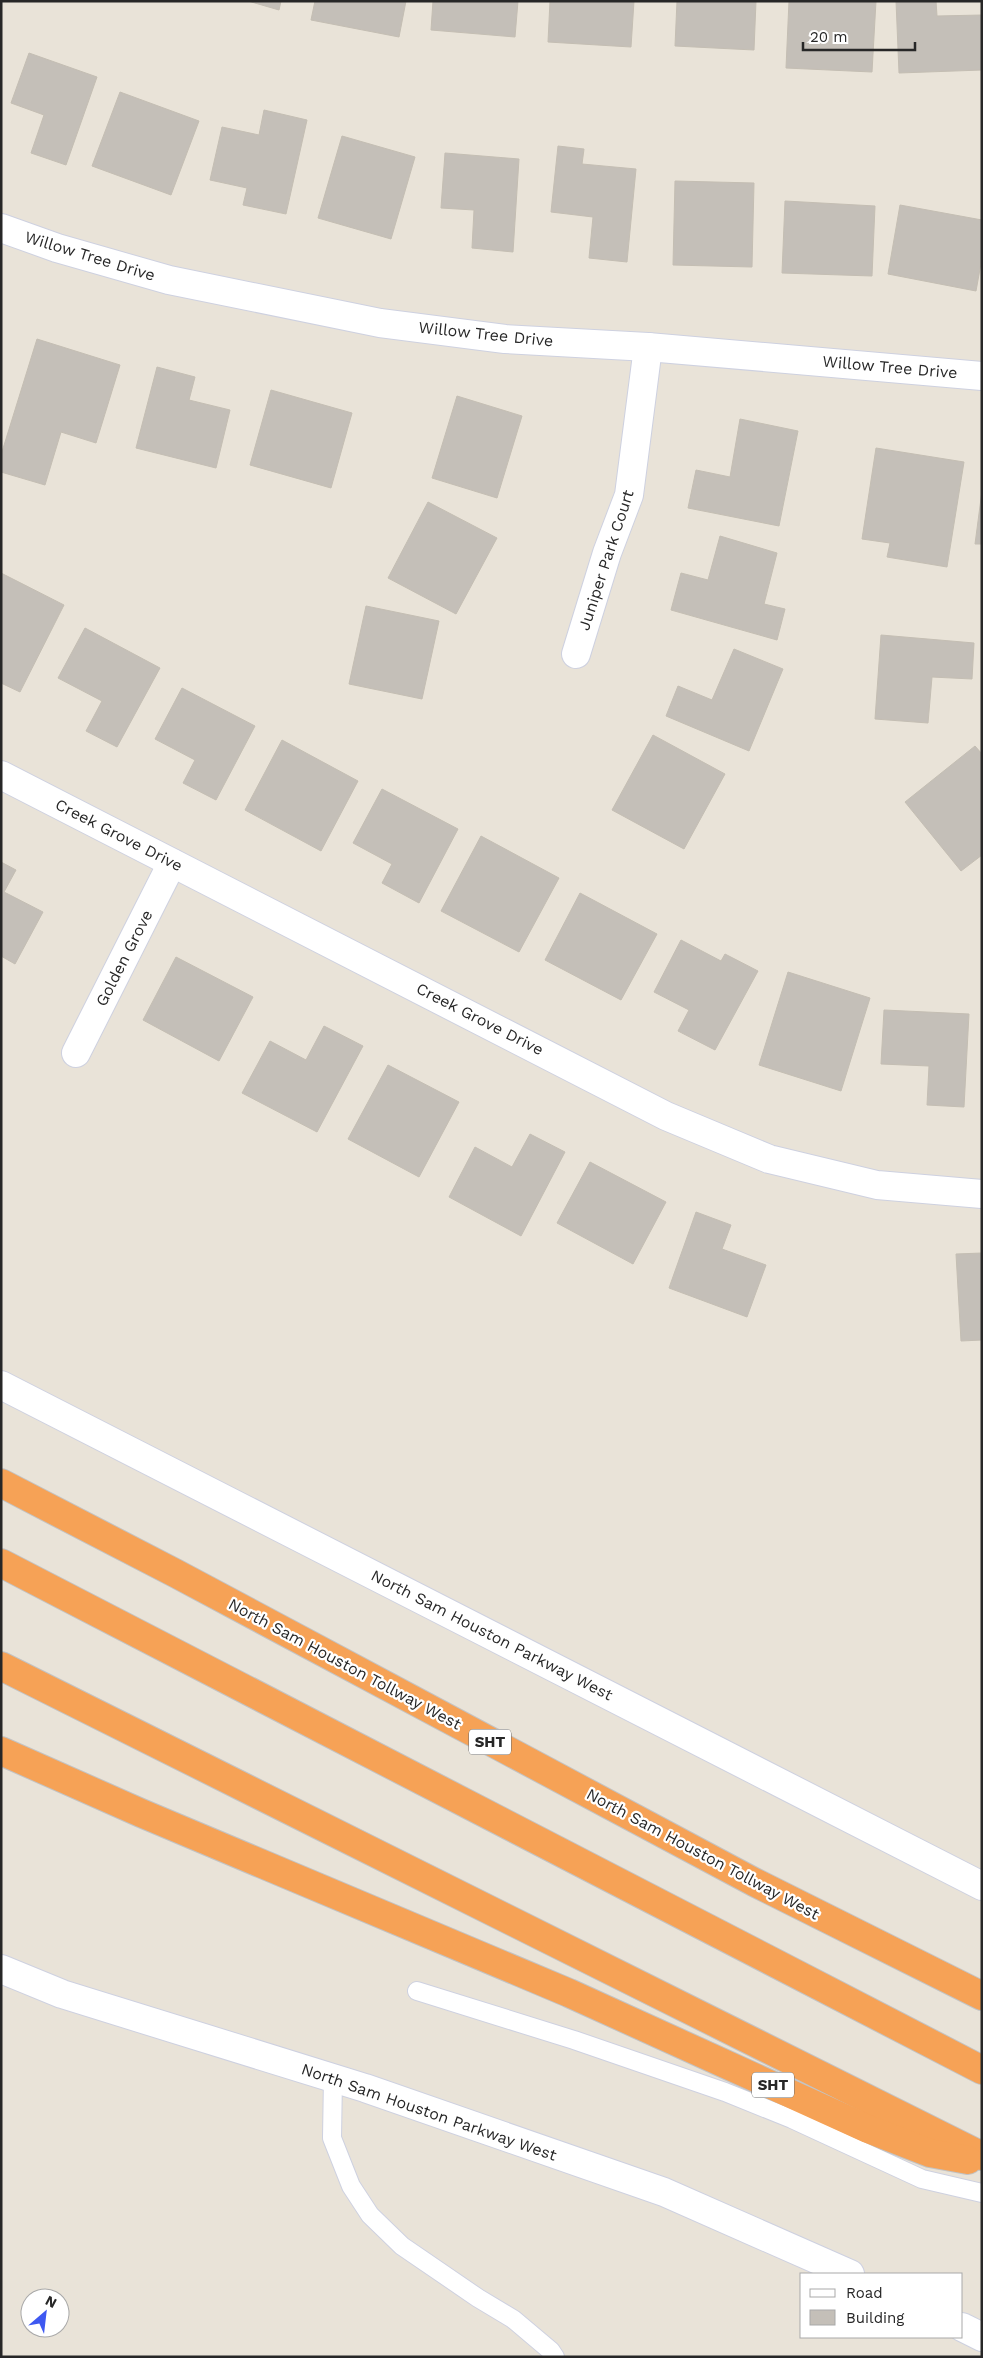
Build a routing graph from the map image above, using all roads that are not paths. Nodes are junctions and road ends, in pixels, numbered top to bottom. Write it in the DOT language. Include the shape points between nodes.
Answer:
graph roads {
  1 [pos="1,228"];
  2 [pos="648,347"];
  3 [pos="982,376"];
  4 [pos="576,654"];
  5 [pos="1,775"];
  6 [pos="172,862"];
  7 [pos="76,1053"];
  8 [pos="982,1194"];
  9 [pos="1,1384"];
  10 [pos="1,1483"];
  11 [pos="1,1563"];
  12 [pos="1,1666"];
  13 [pos="1,1751"];
  14 [pos="982,1886"];
  15 [pos="1,1969"];
  16 [pos="417,1991"];
  17 [pos="982,1996"];
  18 [pos="982,2070"];
  19 [pos="332,2078"];
  20 [pos="982,2156"];
  21 [pos="982,2162"];
  22 [pos="982,2193"];
  23 [pos="848,2273"];
  24 [pos="963,2328"];
  25 [pos="982,2337"];
  26 [pos="555,2357"];
  1 -- 2 [label="street, Willow Tree Drive" via="57,248 169,280 380,323 505,339"];
  2 -- 3 [label="street, Willow Tree Drive"];
  2 -- 4 [label="street, Juniper Park Court" via="629,495 606,553"];
  5 -- 6 [label="street, Creek Grove Drive"];
  6 -- 7 [label="street, Golden Grove"];
  6 -- 8 [label="street, Creek Grove Drive" via="666,1116 761,1155 877,1185"];
  9 -- 14 [label="street, North Sam Houston Parkway West"];
  10 -- 17 [label="highway, North Sam Houston Tollway West / SHT" via="745,1878"];
  11 -- 18 [label="highway"];
  12 -- 20 [label="highway, SHT"];
  13 -- 21 [label="highway, SHT" via="578,1997 868,2129 930,2153"];
  15 -- 19 [label="street, North Sam Houston Parkway West" via="62,1994"];
  16 -- 22 [label="lane" via="725,2092 922,2179"];
  19 -- 23 [label="street, North Sam Houston Parkway West" via="664,2192"];
  19 -- 26 [label="lane" via="332,2138 352,2186 370,2215 402,2246 513,2319"];
  24 -- 25 [label="street"];
}
